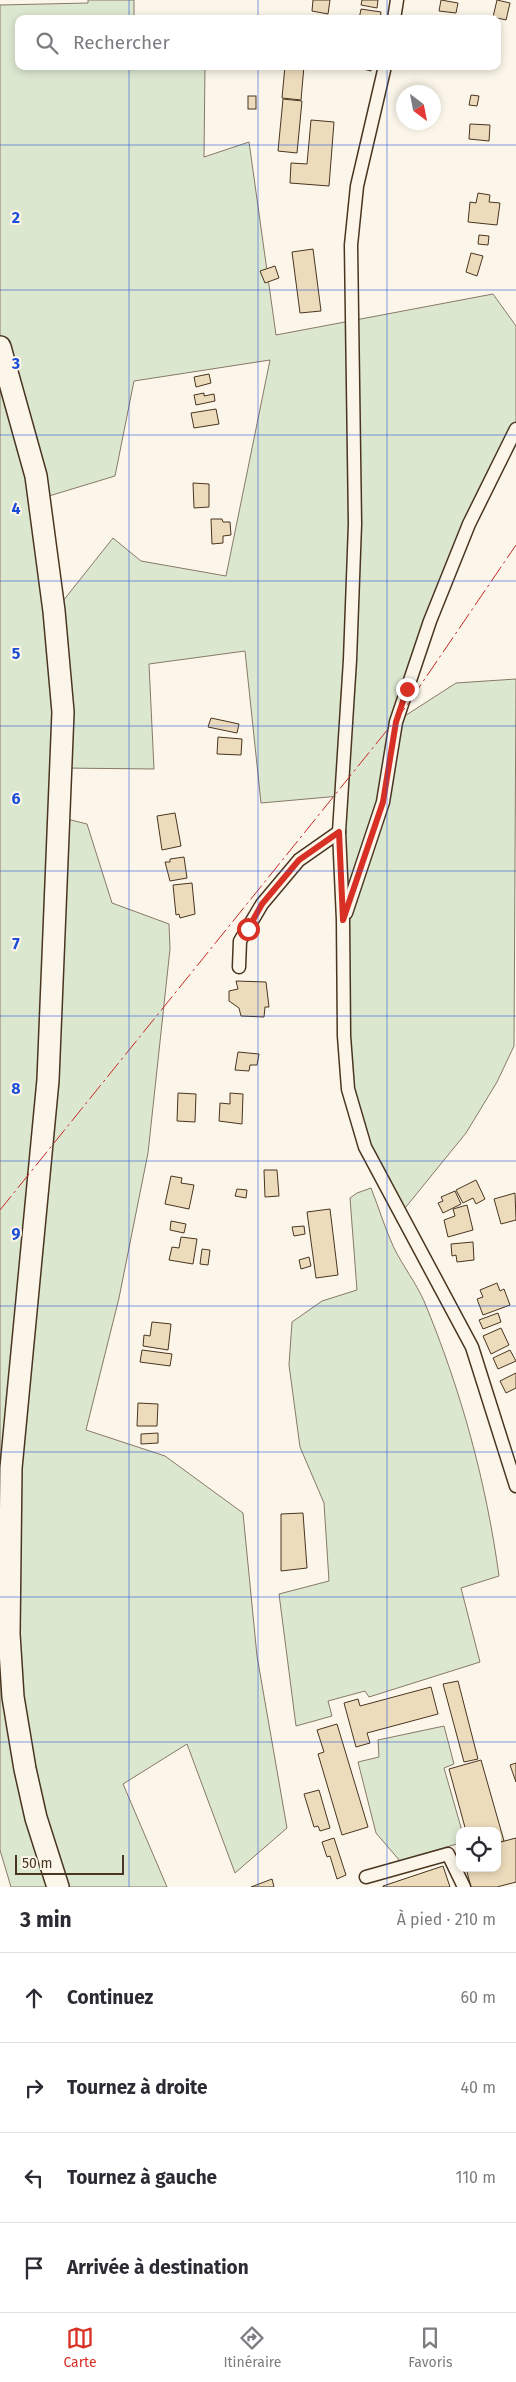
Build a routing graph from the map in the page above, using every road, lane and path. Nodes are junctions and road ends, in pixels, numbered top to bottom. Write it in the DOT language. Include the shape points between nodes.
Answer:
graph roads {
  1 [pos="397,0"];
  2 [pos="395,15"];
  3 [pos="384,70"];
  4 [pos="0,347"];
  5 [pos="516,429"];
  6 [pos="339,832"];
  7 [pos="343,920"];
  8 [pos="239,967"];
  9 [pos="516,1486"];
  10 [pos="366,1877"];
  11 [pos="58,1887"];
  12 [pos="464,1887"];
  1 -- 2 [label="street"];
  3 -- 6 [label="street" via="357,186 351,246 355,524"];
  4 -- 11 [label="highway" via="36,476 54,611 63,712 48,1080 11,1468 9,1634 13,1697 25,1769 36,1818"];
  5 -- 7 [label="street" via="469,524 430,621 396,722 383,802"];
  6 -- 7 [label="street"];
  6 -- 8 [label="street" via="299,860 262,904 240,942"];
  7 -- 9 [label="street" via="344,1036 348,1090 356,1122 365,1147 472,1347"];
  10 -- 12 [label="street" via="448,1854"];
}
